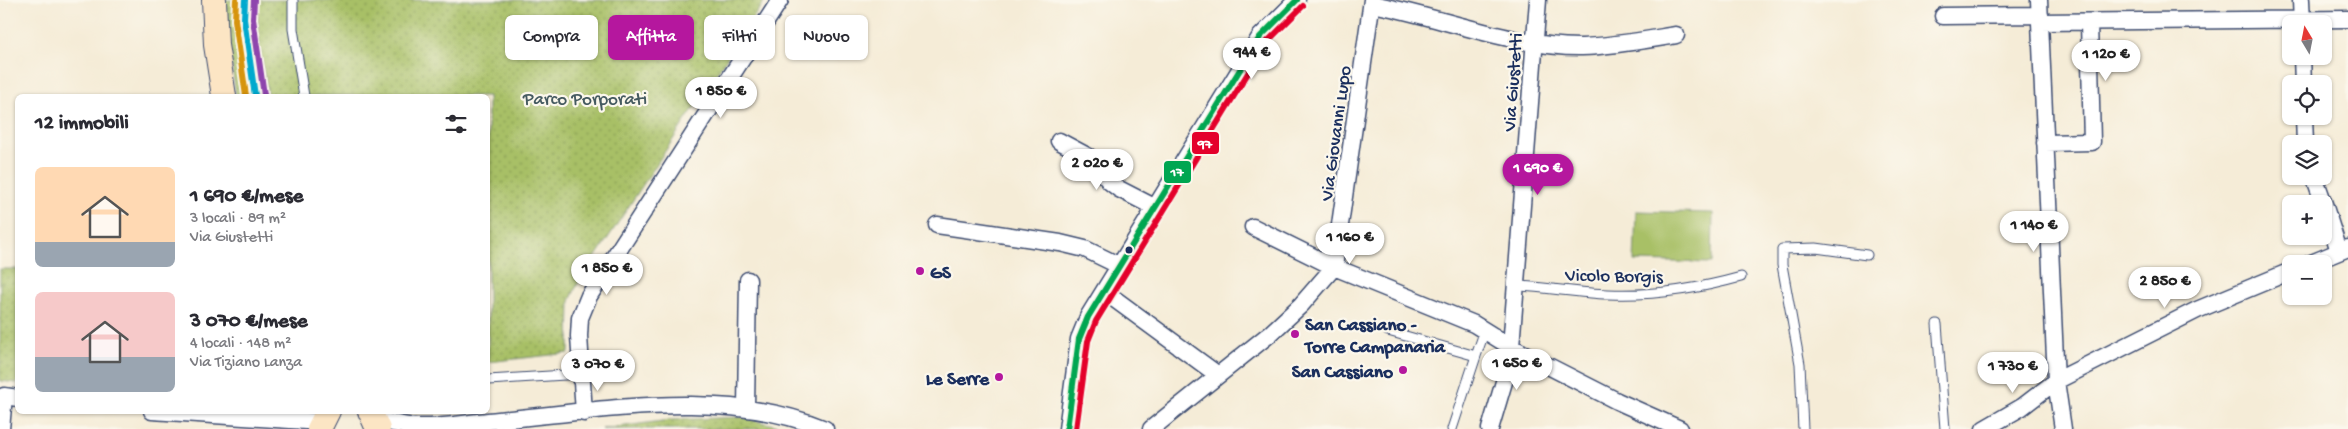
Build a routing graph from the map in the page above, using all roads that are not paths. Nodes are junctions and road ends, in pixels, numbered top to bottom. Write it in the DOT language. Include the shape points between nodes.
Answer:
graph roads {
  1 [pos="214,0"];
  2 [pos="245,0"];
  3 [pos="293,0"];
  4 [pos="780,0"];
  5 [pos="1297,0"];
  6 [pos="1538,0"];
  7 [pos="2301,0"];
  8 [pos="1371,1"];
  9 [pos="2040,12"];
  10 [pos="2302,15"];
  11 [pos="1943,16"];
  12 [pos="2348,19"];
  13 [pos="2332,20"];
  14 [pos="2282,21"];
  15 [pos="2088,22"];
  16 [pos="1676,35"];
  17 [pos="1534,42"];
  18 [pos="224,94"];
  19 [pos="255,94"];
  20 [pos="304,94"];
  21 [pos="1059,141"];
  22 [pos="2045,143"];
  23 [pos="1156,208"];
  24 [pos="2332,222"];
  25 [pos="936,225"];
  26 [pos="1253,227"];
  27 [pos="2344,250"];
  28 [pos="1867,255"];
  29 [pos="2332,255"];
  30 [pos="1120,266"];
  31 [pos="1334,267"];
  32 [pos="2282,275"];
  33 [pos="1741,277"];
  34 [pos="748,280"];
  35 [pos="1516,286"];
  36 [pos="1104,292"];
  37 [pos="1937,324"];
  38 [pos="1484,330"];
  39 [pos="1388,331"];
  40 [pos="1511,347"];
  41 [pos="1476,356"];
  42 [pos="581,374"];
  43 [pos="1218,376"];
  44 [pos="490,380"];
  45 [pos="2056,381"];
  46 [pos="15,398"];
  47 [pos="746,407"];
  48 [pos="584,413"];
  49 [pos="203,414"];
  50 [pos="375,420"];
  51 [pos="323,421"];
  52 [pos="414,428"];
  53 [pos="1,429"];
  54 [pos="825,429"];
  55 [pos="1067,429"];
  56 [pos="1151,429"];
  57 [pos="1452,429"];
  58 [pos="1490,429"];
  59 [pos="1680,429"];
  60 [pos="1802,429"];
  61 [pos="1945,429"];
  62 [pos="1984,429"];
  63 [pos="2063,429"];
  1 -- 18 [label="street" via="216,45"];
  2 -- 19 [label="street" via="244,19"];
  3 -- 20 [label="lane" via="293,29"];
  4 -- 42 [label="street" via="589,296 580,318"];
  5 -- 23 [label="street" via="1260,37"];
  6 -- 17 [label="street, Via Giustetti"];
  7 -- 10 [label="street"];
  8 -- 17 [label="street"];
  8 -- 31 [label="street, Via Giovanni Lupo"];
  9 -- 11 [label="street"];
  9 -- 15 [label="street"];
  9 -- 22 [label="street"];
  12 -- 13 [label="street"];
  14 -- 15 [label="street"];
  15 -- 22 [label="street" via="2092,142"];
  16 -- 17 [label="street" via="1580,47"];
  17 -- 35 [label="street, Via Giustetti"];
  21 -- 23 [label="street" via="1089,157 1119,189"];
  22 -- 45 [label="street"];
  23 -- 30 [label="street"];
  24 -- 27 [label="street"];
  25 -- 30 [label="street" via="1060,243 1085,249"];
  26 -- 31 [label="street"];
  27 -- 29 [label="street"];
  28 -- 60 [label="lane" via="1816,248 1782,249 1782,266 1800,364"];
  30 -- 36 [label="street"];
  31 -- 38 [label="street"];
  31 -- 43 [label="street" via="1283,322"];
  32 -- 45 [label="street" via="2197,310"];
  33 -- 35 [label="lane, Vicolo Borgis" via="1698,287 1633,294"];
  34 -- 47 [label="street"];
  35 -- 40 [label="street, Via Giustetti"];
  36 -- 43 [label="street"];
  36 -- 55 [label="street" via="1079,339"];
  37 -- 61 [label="lane"];
  38 -- 40 [label="street"];
  38 -- 41 [label="lane"];
  39 -- 41 [label="lane"];
  40 -- 58 [label="street, Via Giustetti" via="1509,365"];
  40 -- 59 [label="street"];
  41 -- 57 [label="lane"];
  42 -- 44 [label="lane"];
  42 -- 48 [label="street"];
  43 -- 56 [label="street"];
  45 -- 62 [label="street" via="2022,407"];
  45 -- 63 [label="street"];
  46 -- 53 [label="street" via="4,396"];
  47 -- 48 [label="street" via="710,404"];
  47 -- 54 [label="street" via="803,420"];
  48 -- 52 [label="street"];
  49 -- 51 [label="street"];
  50 -- 52 [label="street"];
}
